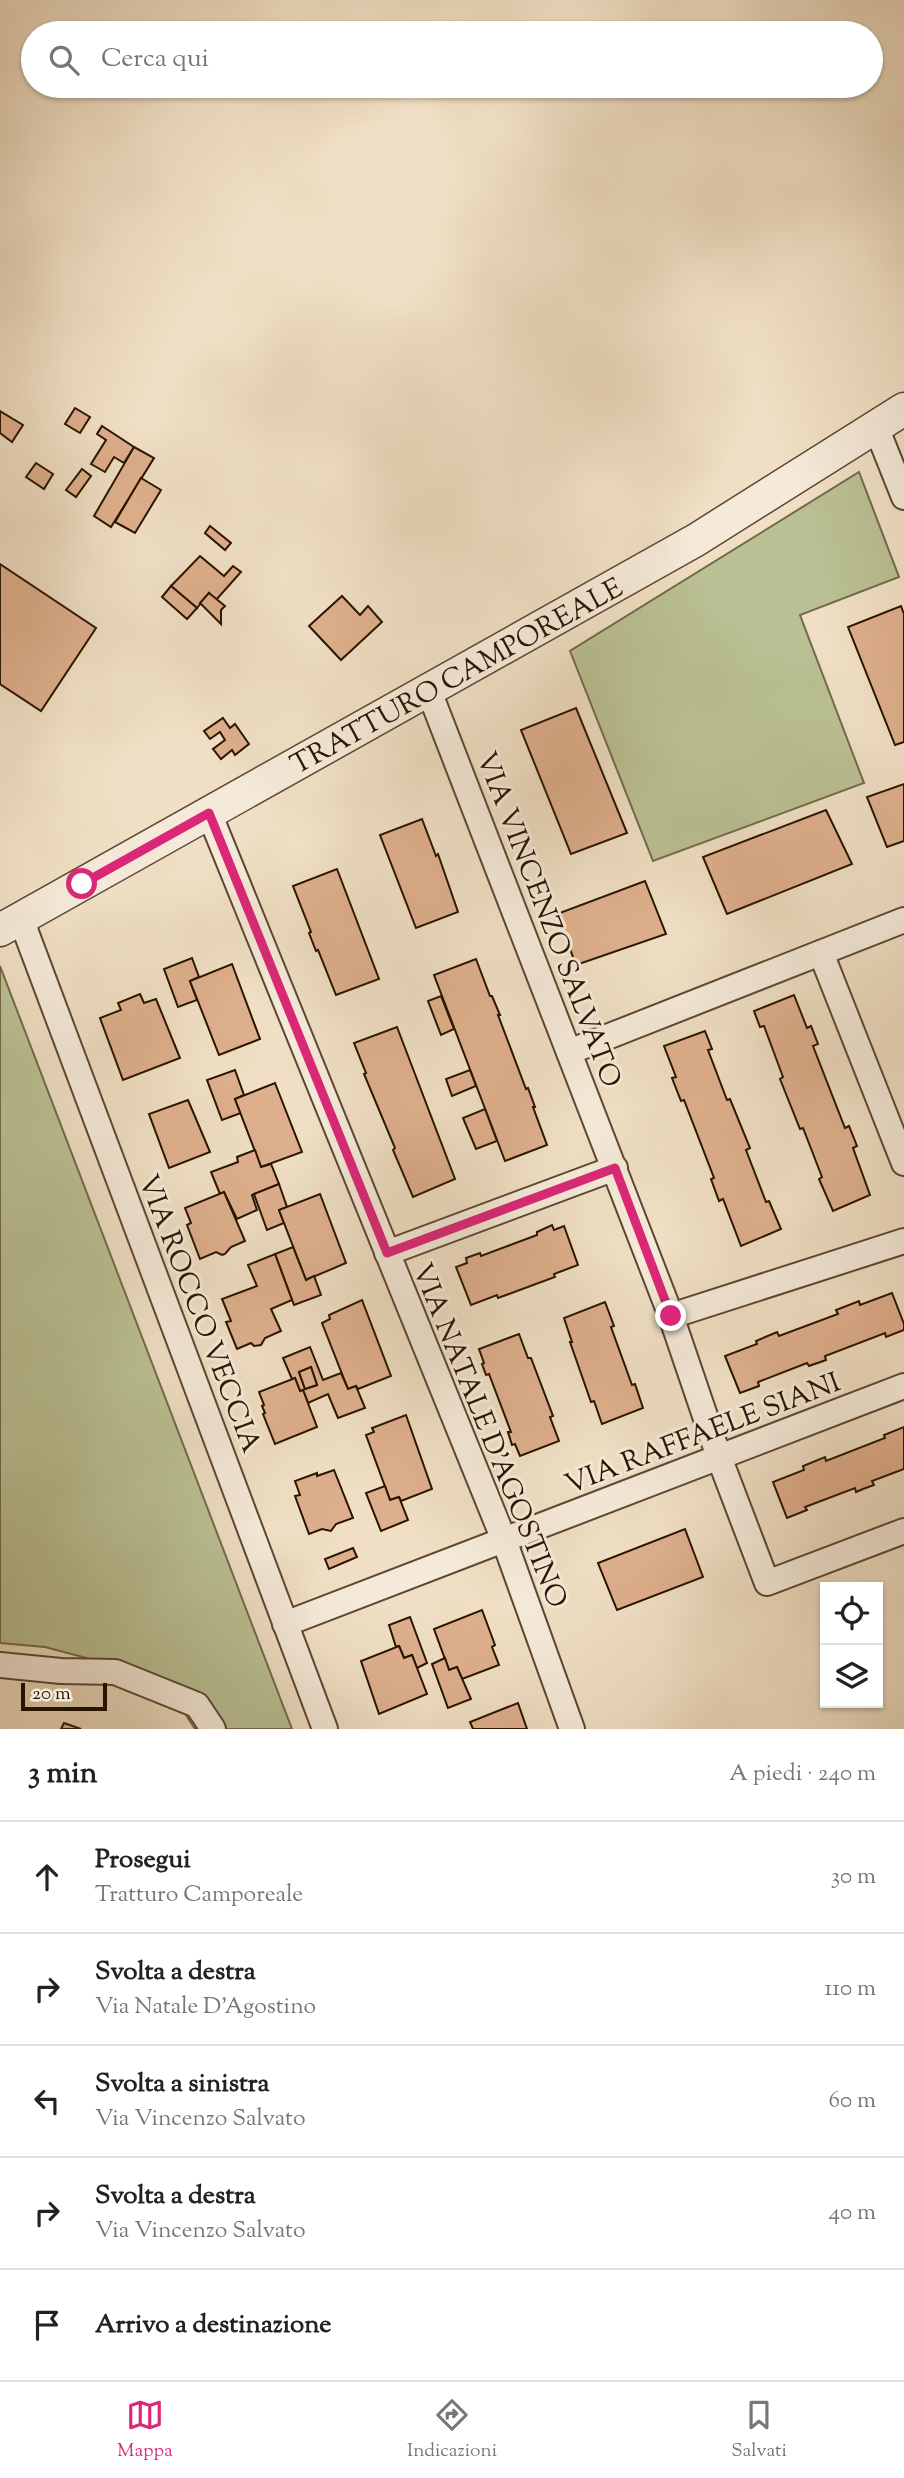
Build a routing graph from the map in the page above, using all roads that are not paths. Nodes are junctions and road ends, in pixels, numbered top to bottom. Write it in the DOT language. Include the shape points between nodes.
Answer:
graph roads {
  1 [pos="904,409"];
  2 [pos="876,427"];
  3 [pos="904,497"];
  4 [pos="429,691"];
  5 [pos="209,813"];
  6 [pos="904,920"];
  7 [pos="10,924"];
  8 [pos="821,953"];
  9 [pos="569,1052"];
  10 [pos="904,1163"];
  11 [pos="615,1168"];
  12 [pos="904,1241"];
  13 [pos="387,1253"];
  14 [pos="671,1316"];
  15 [pos="904,1386"];
  16 [pos="719,1457"];
  17 [pos="904,1531"];
  18 [pos="503,1540"];
  19 [pos="285,1624"];
  20 [pos="0,1665"];
  21 [pos="213,1729"];
  22 [pos="325,1729"];
  23 [pos="572,1729"];
  1 -- 2 [label="street, TRATTURO CAMPOREALE"];
  2 -- 3 [label="street"];
  2 -- 4 [label="street, TRATTURO CAMPOREALE" via="696,540"];
  4 -- 5 [label="street, TRATTURO CAMPOREALE"];
  4 -- 9 [label="street, VIA VINCENZO SALVATO"];
  5 -- 7 [label="street, TRATTURO CAMPOREALE"];
  5 -- 13 [label="street, VIA NATALE D'AGOSTINO"];
  6 -- 8 [label="street"];
  7 -- 19 [label="street, VIA ROCCO VECCIA"];
  8 -- 9 [label="street"];
  8 -- 10 [label="street"];
  9 -- 11 [label="street, VIA VINCENZO SALVATO"];
  11 -- 13 [label="street"];
  11 -- 14 [label="street, VIA VINCENZO SALVATO"];
  12 -- 14 [label="street"];
  13 -- 18 [label="street, VIA NATALE D'AGOSTINO"];
  14 -- 16 [label="street, VIA VINCENZO SALVATO"];
  15 -- 16 [label="street, VIA RAFFAELE SIANI"];
  16 -- 17 [label="street, VIA VINCENZO SALVATO" via="767,1583"];
  16 -- 18 [label="street, VIA RAFFAELE SIANI"];
  18 -- 19 [label="street, VIA RAFFAELE SIANI"];
  18 -- 23 [label="street, VIA NATALE D'AGOSTINO"];
  19 -- 22 [label="street, VIA ROCCO VECCIA"];
  20 -- 21 [label="street" via="115,1672 197,1705"];
}
